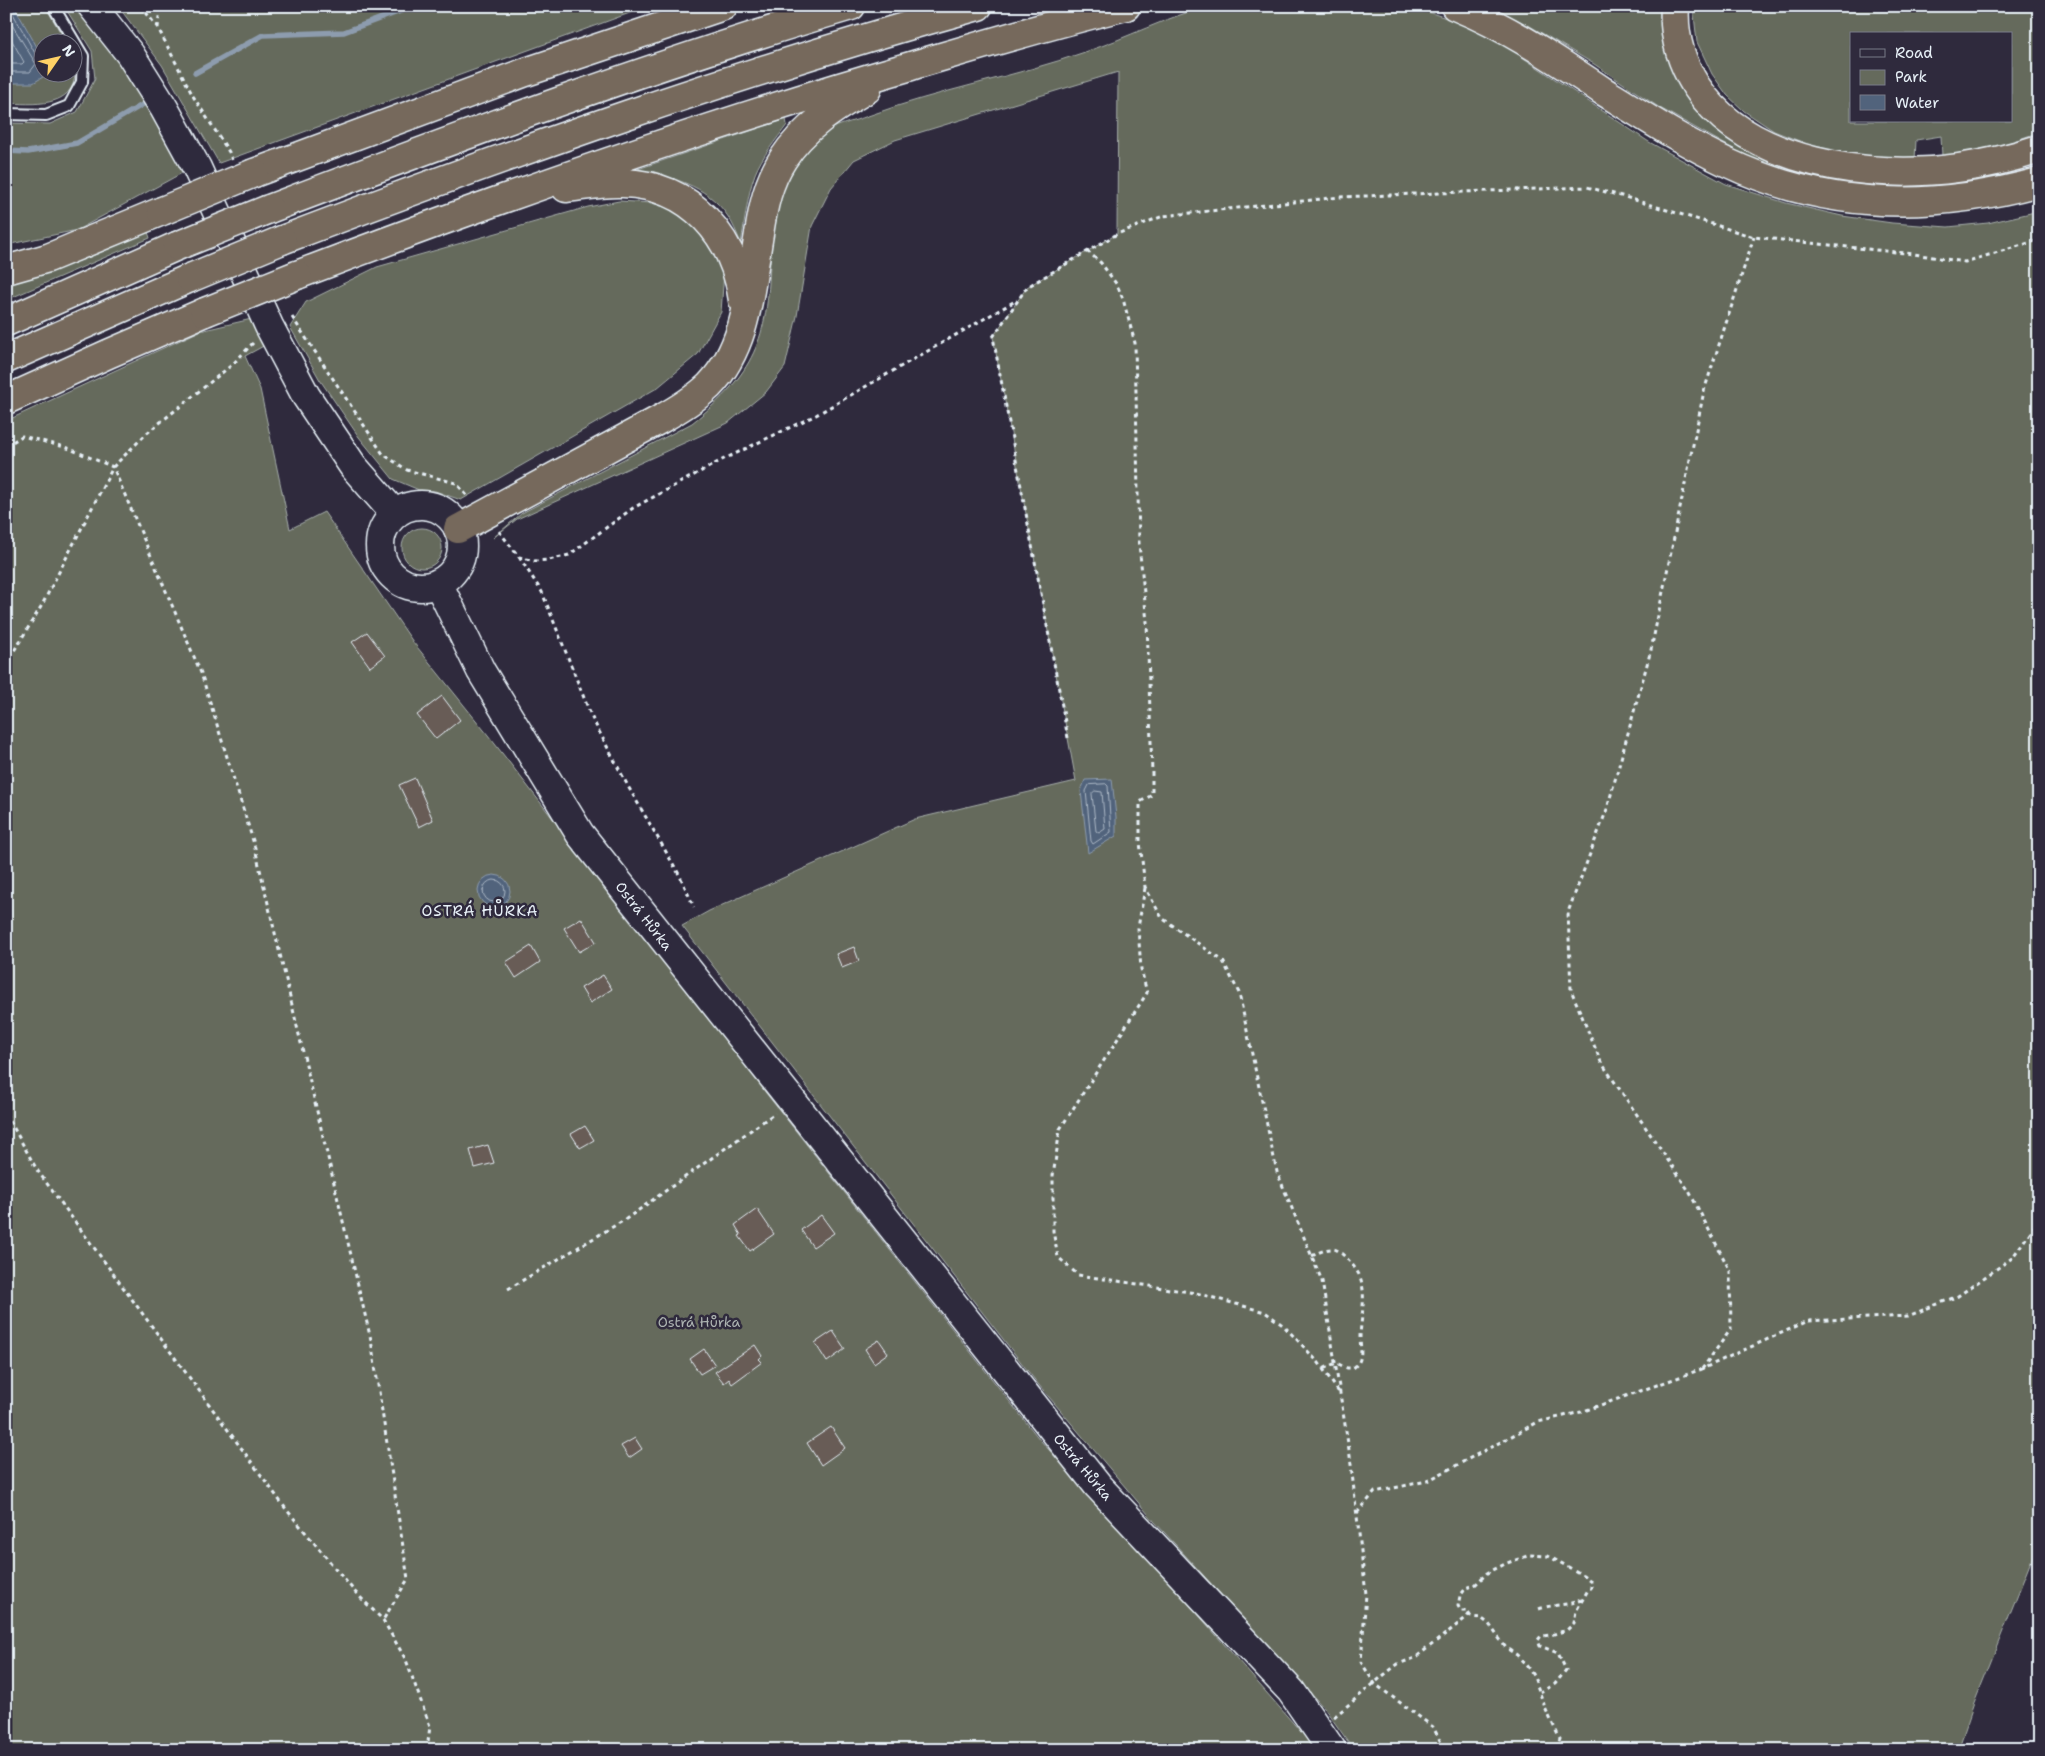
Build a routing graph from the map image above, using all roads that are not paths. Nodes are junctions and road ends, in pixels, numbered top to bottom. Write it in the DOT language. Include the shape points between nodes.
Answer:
graph roads {
  1 [pos="53,6"];
  2 [pos="92,6"];
  3 [pos="723,6"];
  4 [pos="851,6"];
  5 [pos="978,6"];
  6 [pos="1126,6"];
  7 [pos="1455,6"];
  8 [pos="1675,6"];
  9 [pos="905,68"];
  10 [pos="6,114"];
  11 [pos="2039,149"];
  12 [pos="2039,182"];
  13 [pos="500,199"];
  14 [pos="6,270"];
  15 [pos="744,319"];
  16 [pos="6,322"];
  17 [pos="6,359"];
  18 [pos="6,400"];
  19 [pos="395,514"];
  20 [pos="475,520"];
  21 [pos="438,583"];
  22 [pos="1325,1740"];
  1 -- 10 [label="lane" via="83,56 82,82 69,106 46,115"];
  2 -- 19 [label="main road" via="130,54 197,168 278,318 288,364 353,466"];
  3 -- 14 [label="highway, bridge" via="243,167 162,211 48,258"];
  4 -- 16 [label="highway, bridge" via="762,32 546,106 269,209"];
  5 -- 17 [label="highway, bridge" via="775,66 444,179 282,240"];
  6 -- 9 [label="highway"];
  7 -- 12 [label="highway" via="1529,42 1700,149 1744,170 1789,186 1855,200 1920,202 1982,196"];
  8 -- 11 [label="highway" via="1679,48 1685,66 1701,93 1733,125 1774,148 1829,164 1890,171 1956,169"];
  9 -- 13 [label="highway" via="790,101"];
  9 -- 15 [label="highway" via="822,117 782,160 762,211"];
  13 -- 15 [label="highway" via="622,183 670,193 698,211 720,236 736,268"];
  13 -- 18 [label="highway, bridge" via="205,312"];
  15 -- 20 [label="highway" via="728,360 697,397"];
  19 -- 20 [label="main road" via="412,506 430,506 452,518"];
  19 -- 21 [label="main road" via="381,536 384,562 391,573 413,586 426,587"];
  20 -- 21 [label="main road" via="462,541 461,554 453,571"];
  21 -- 22 [label="main road, Ostrá Hůrka" via="482,672 580,834 1098,1486 1291,1691"];
}
